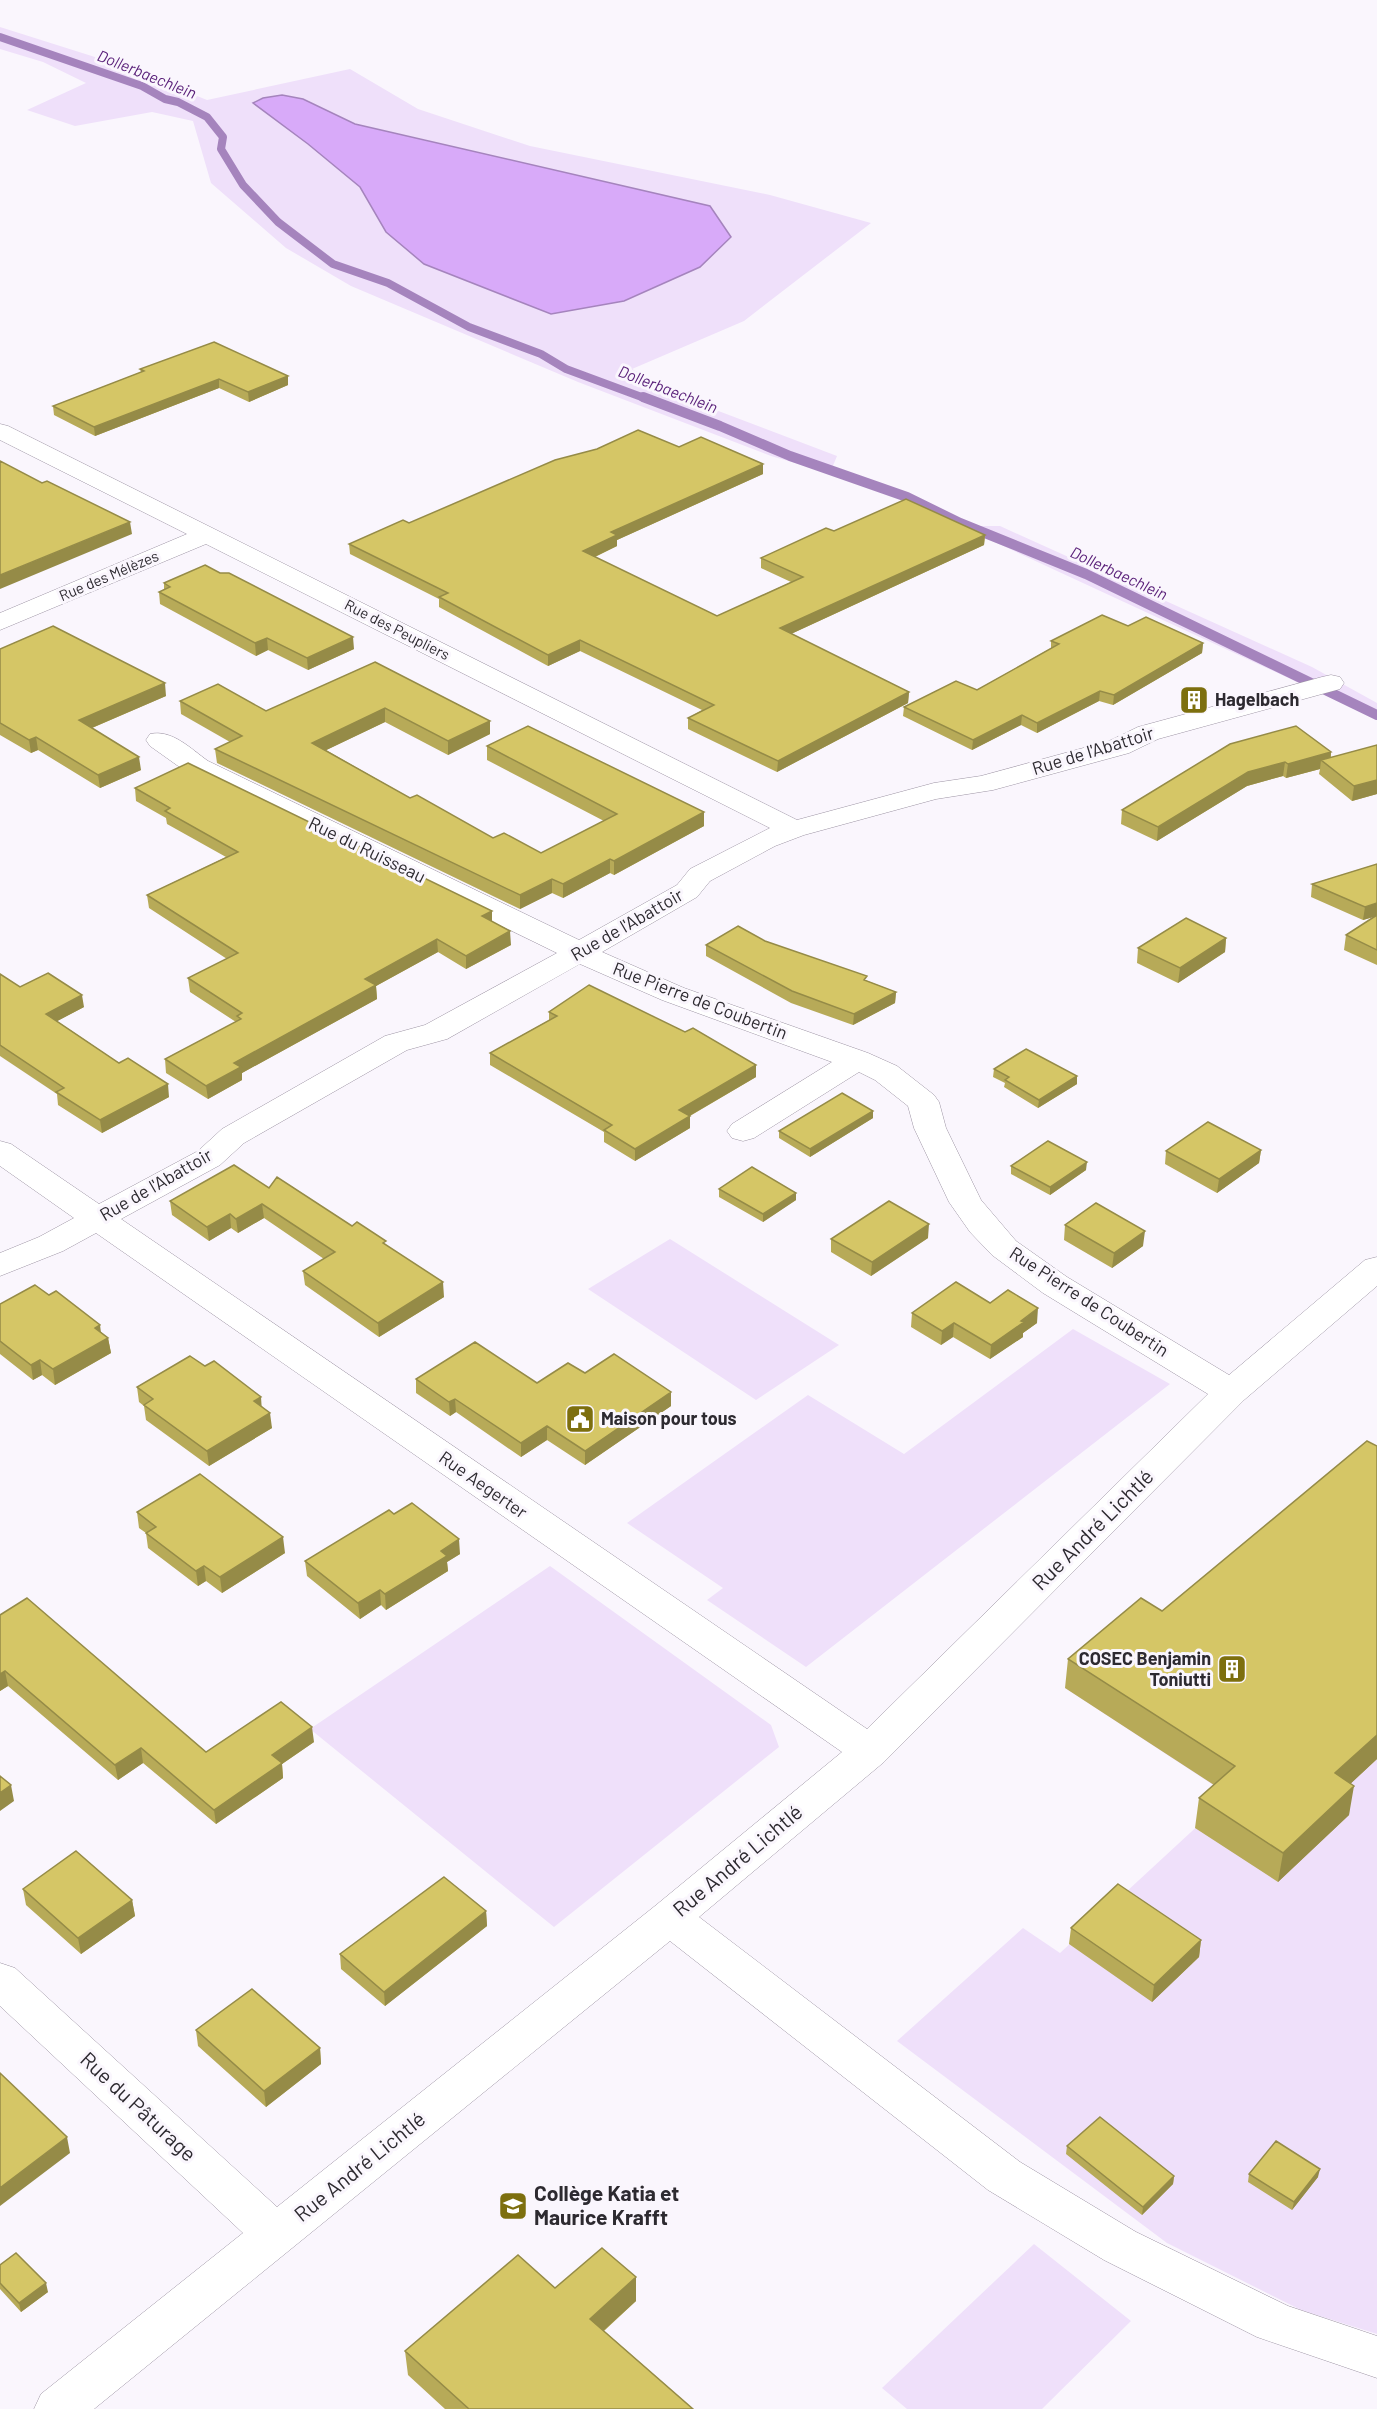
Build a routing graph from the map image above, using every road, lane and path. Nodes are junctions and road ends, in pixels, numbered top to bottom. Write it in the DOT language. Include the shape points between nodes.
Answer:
graph roads {
  1 [pos="0,431"];
  2 [pos="207,535"];
  3 [pos="4,617"];
  4 [pos="1331,683"];
  5 [pos="160,740"];
  6 [pos="794,829"];
  7 [pos="578,953"];
  8 [pos="857,1060"];
  9 [pos="743,1131"];
  10 [pos="0,1151"];
  11 [pos="96,1219"];
  12 [pos="0,1265"];
  13 [pos="1377,1268"];
  14 [pos="1231,1392"];
  15 [pos="870,1751"];
  16 [pos="670,1918"];
  17 [pos="0,1980"];
  18 [pos="275,2234"];
  19 [pos="1377,2356"];
  20 [pos="58,2409"];
  1 -- 2 [label="street, Rue des Peupliers"];
  2 -- 3 [label="street, Rue des Mélèzes"];
  2 -- 6 [label="street, Rue des Peupliers"];
  4 -- 6 [label="street, Rue de l'Abattoir" via="1148,733 1119,747"];
  5 -- 7 [label="street, Rue du Ruisseau" via="198,767"];
  6 -- 7 [label="street, Rue de l'Abattoir" via="700,875 687,891"];
  7 -- 8 [label="street, Rue Pierre de Coubertin" via="674,994"];
  7 -- 11 [label="street, Rue de l'Abattoir" via="436,1032 396,1043 233,1136 209,1158"];
  8 -- 9 [label="street"];
  8 -- 14 [label="street, Rue Pierre de Coubertin" via="886,1073 923,1102 930,1128 965,1202 1005,1248 1055,1285"];
  10 -- 11 [label="street, Rue Aegerter"];
  11 -- 12 [label="street, Rue de l'Abattoir" via="51,1244"];
  11 -- 15 [label="street, Rue Aegerter"];
  13 -- 14 [label="street, Rue André Lichtlé"];
  14 -- 15 [label="street, Rue André Lichtlé"];
  15 -- 16 [label="street, Rue André Lichtlé"];
  16 -- 18 [label="street, Rue André Lichtlé"];
  16 -- 19 [label="street" via="1004,2176 1120,2246 1274,2322"];
  17 -- 18 [label="street, Rue du Pâturage"];
  18 -- 20 [label="street, Rue André Lichtlé"];
}
